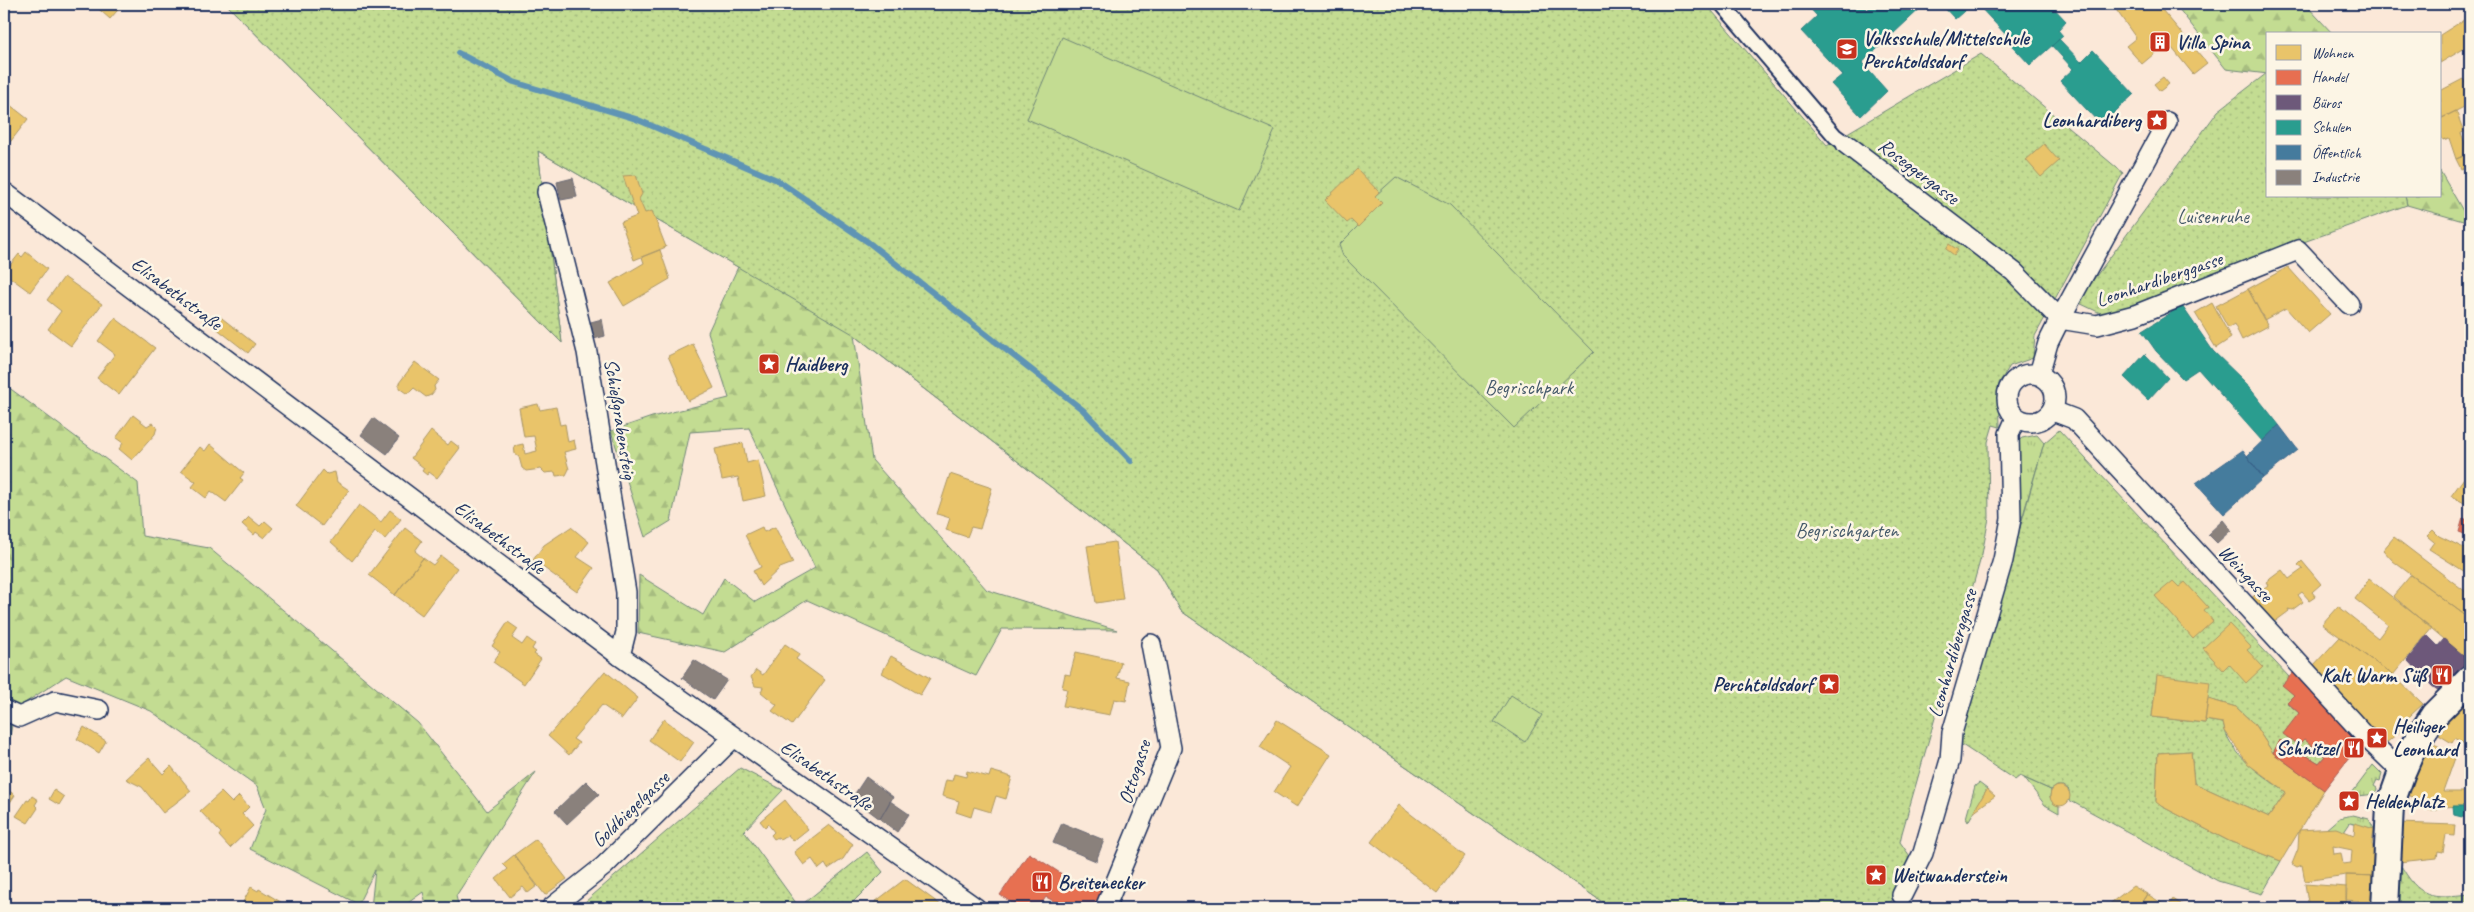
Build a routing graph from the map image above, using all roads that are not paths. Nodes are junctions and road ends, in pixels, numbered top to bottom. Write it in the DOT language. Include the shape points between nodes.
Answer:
graph roads {
  1 [pos="1722,4"];
  2 [pos="2167,122"];
  3 [pos="1846,144"];
  4 [pos="4,192"];
  5 [pos="546,192"];
  6 [pos="2349,304"];
  7 [pos="2060,319"];
  8 [pos="2039,374"];
  9 [pos="2053,411"];
  10 [pos="2016,418"];
  11 [pos="1151,644"];
  12 [pos="620,656"];
  13 [pos="2470,679"];
  14 [pos="4,710"];
  15 [pos="99,710"];
  16 [pos="734,737"];
  17 [pos="2402,772"];
  18 [pos="1902,895"];
  19 [pos="551,908"];
  20 [pos="976,908"];
  21 [pos="1105,908"];
  22 [pos="2385,908"];
  1 -- 3 [label="street, Roseggergasse" via="1835,136"];
  2 -- 7 [label="street, Leonhardiberggasse"];
  3 -- 7 [label="street, Roseggergasse" via="2014,272"];
  4 -- 12 [label="street, Elisabethstraße"];
  5 -- 12 [label="street, Schießgrabensteig" via="587,352 624,582 626,632"];
  6 -- 7 [label="street, Leonhardiberggasse" via="2298,250 2135,315 2097,325"];
  7 -- 8 [label="street" via="2048,343"];
  8 -- 9 [label="street" via="2051,383 2056,397"];
  8 -- 10 [label="street" via="2016,378 2009,387 2006,398 2009,410"];
  9 -- 10 [label="street" via="2036,423"];
  9 -- 17 [label="street, Weingasse" via="2074,419 2370,742"];
  10 -- 18 [label="street, Leonhardiberggasse" via="2009,434 2011,519 2003,560 1952,733 1950,760 1924,853"];
  11 -- 21 [label="street, Ottogasse" via="1171,748"];
  12 -- 16 [label="street, Elisabethstraße"];
  13 -- 17 [label="main road" via="2434,715 2412,749"];
  14 -- 15 [label="street" via="19,717 55,701"];
  16 -- 19 [label="street, Goldbiegelgasse" via="604,866"];
  16 -- 20 [label="street, Elisabethstraße"];
  17 -- 22 [label="main road" via="2390,806"];
}
